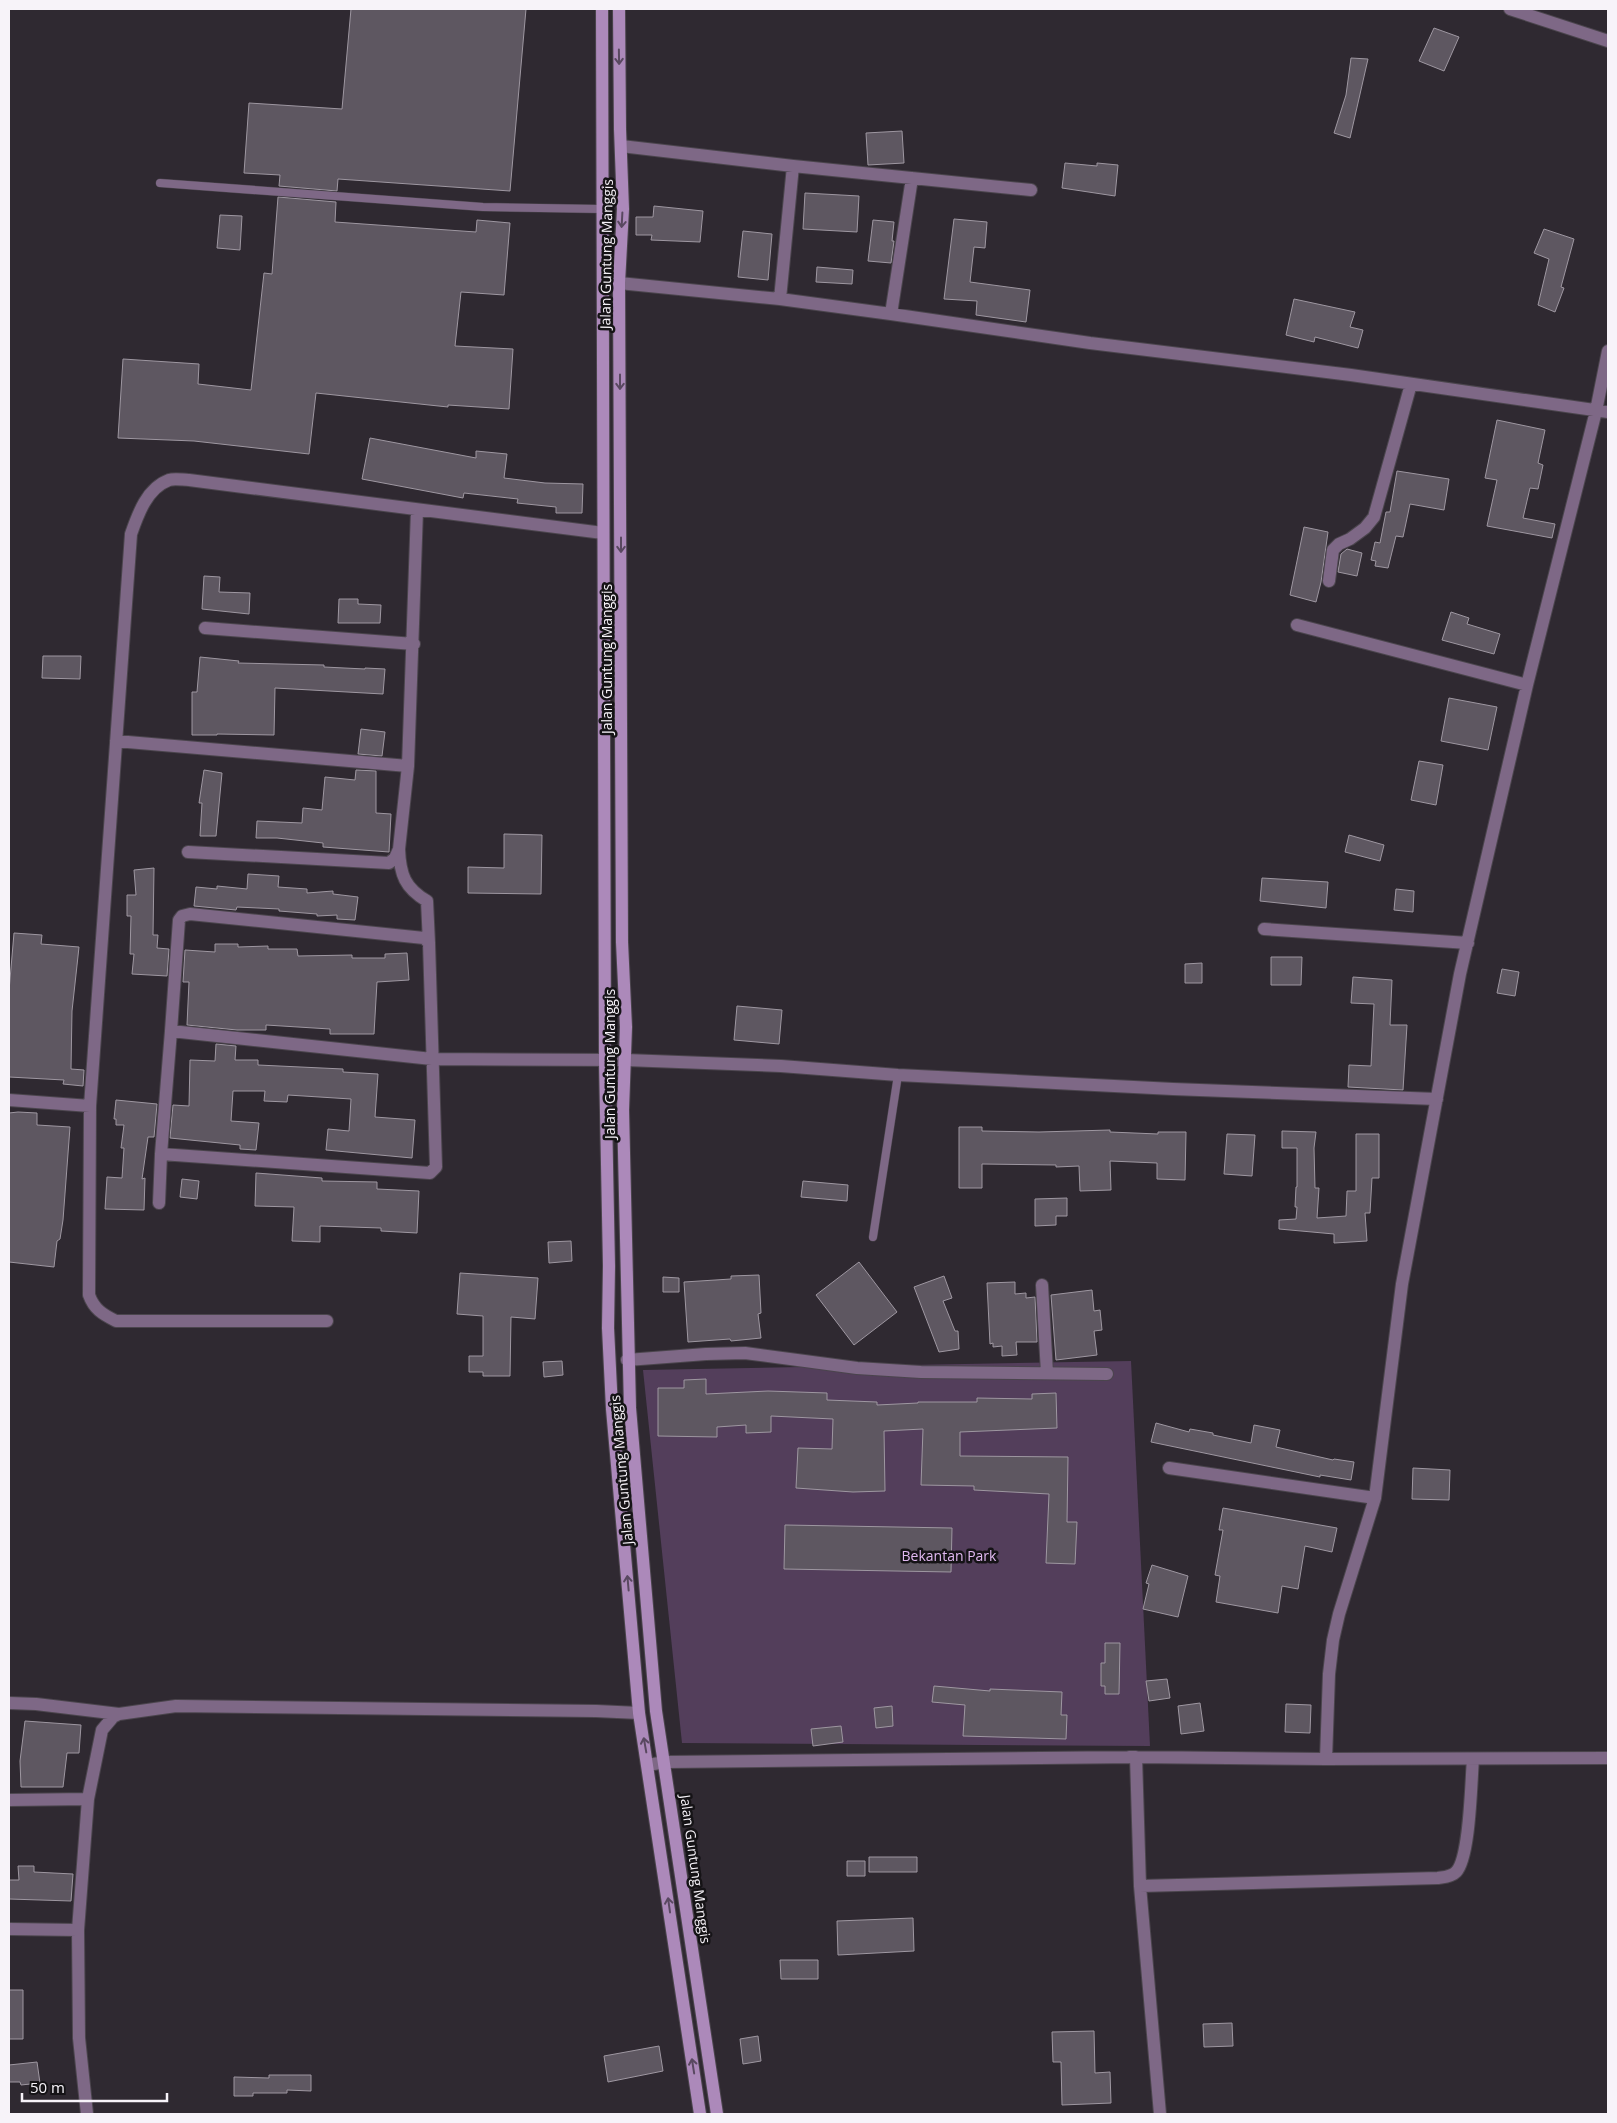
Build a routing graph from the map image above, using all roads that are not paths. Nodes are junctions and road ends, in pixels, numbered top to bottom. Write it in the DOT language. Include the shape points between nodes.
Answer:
graph roads {
  1 [pos="602,9"];
  2 [pos="619,9"];
  3 [pos="1510,9"];
  4 [pos="1608,42"];
  5 [pos="621,146"];
  6 [pos="793,166"];
  7 [pos="912,178"];
  8 [pos="160,183"];
  9 [pos="1031,190"];
  10 [pos="602,209"];
  11 [pos="619,283"];
  12 [pos="780,299"];
  13 [pos="891,314"];
  14 [pos="1608,351"];
  15 [pos="1411,384"];
  16 [pos="1602,412"];
  17 [pos="603,426"];
  18 [pos="621,426"];
  19 [pos="417,510"];
  20 [pos="603,533"];
  21 [pos="1329,581"];
  22 [pos="1297,624"];
  23 [pos="205,628"];
  24 [pos="414,644"];
  25 [pos="1527,685"];
  26 [pos="116,741"];
  27 [pos="408,766"];
  28 [pos="399,849"];
  29 [pos="188,852"];
  30 [pos="1264,929"];
  31 [pos="429,943"];
  32 [pos="1468,943"];
  33 [pos="171,1031"];
  34 [pos="432,1058"];
  35 [pos="626,1060"];
  36 [pos="605,1062"];
  37 [pos="898,1075"];
  38 [pos="1437,1099"];
  39 [pos="9,1100"];
  40 [pos="90,1106"];
  41 [pos="161,1154"];
  42 [pos="159,1203"];
  43 [pos="873,1237"];
  44 [pos="1042,1285"];
  45 [pos="327,1321"];
  46 [pos="628,1360"];
  47 [pos="1046,1374"];
  48 [pos="1107,1374"];
  49 [pos="633,1445"];
  50 [pos="616,1447"];
  51 [pos="1169,1468"];
  52 [pos="1374,1498"];
  53 [pos="9,1703"];
  54 [pos="639,1713"];
  55 [pos="119,1714"];
  56 [pos="1136,1756"];
  57 [pos="665,1758"];
  58 [pos="1608,1758"];
  59 [pos="1326,1759"];
  60 [pos="1473,1759"];
  61 [pos="648,1765"];
  62 [pos="88,1799"];
  63 [pos="9,1800"];
  64 [pos="1140,1886"];
  65 [pos="9,1929"];
  66 [pos="78,1930"];
  67 [pos="87,2114"];
  68 [pos="700,2114"];
  69 [pos="717,2114"];
  70 [pos="1160,2114"];
  1 -- 10 [label="street, Jalan Guntung Manggis"];
  2 -- 5 [label="street, Jalan Guntung Manggis, one-way"];
  3 -- 4 [label="street"];
  5 -- 6 [label="street"];
  5 -- 11 [label="street, Jalan Guntung Manggis, one-way" via="623,209"];
  6 -- 7 [label="street"];
  6 -- 12 [label="street"];
  7 -- 9 [label="street"];
  7 -- 13 [label="street"];
  8 -- 10 [label="lane" via="483,207"];
  10 -- 17 [label="street, Jalan Guntung Manggis"];
  11 -- 12 [label="street"];
  11 -- 18 [label="street, Jalan Guntung Manggis, one-way"];
  12 -- 13 [label="street"];
  13 -- 15 [label="street"];
  14 -- 16 [label="street"];
  15 -- 16 [label="street"];
  15 -- 21 [label="street" via="1374,517 1365,528 1334,550"];
  16 -- 25 [label="street"];
  17 -- 18 [label="street"];
  17 -- 20 [label="street, Jalan Guntung Manggis"];
  18 -- 35 [label="street, Jalan Guntung Manggis, one-way" via="622,932"];
  19 -- 20 [label="street"];
  19 -- 24 [label="street"];
  19 -- 26 [label="street" via="189,480 170,480 154,490 140,509 131,534"];
  20 -- 36 [label="street, Jalan Guntung Manggis"];
  22 -- 25 [label="street"];
  23 -- 24 [label="street"];
  24 -- 27 [label="street"];
  25 -- 32 [label="street"];
  26 -- 27 [label="street"];
  26 -- 40 [label="street"];
  27 -- 28 [label="street"];
  28 -- 29 [label="street" via="389,863"];
  28 -- 31 [label="street" via="400,866 407,884 427,901"];
  30 -- 32 [label="street"];
  31 -- 33 [label="street" via="422,938 190,914 182,916 179,920"];
  31 -- 34 [label="street"];
  32 -- 38 [label="street"];
  33 -- 34 [label="street"];
  33 -- 41 [label="street"];
  34 -- 36 [label="street"];
  34 -- 41 [label="street" via="436,1167 431,1173"];
  35 -- 36 [label="street"];
  35 -- 37 [label="street" via="781,1066"];
  35 -- 46 [label="street, Jalan Guntung Manggis" via="623,1110"];
  36 -- 50 [label="street, Jalan Guntung Manggis" via="608,1328"];
  37 -- 38 [label="street"];
  37 -- 43 [label="lane"];
  38 -- 52 [label="street" via="1402,1284"];
  39 -- 40 [label="street"];
  40 -- 45 [label="street" via="88,1294 92,1306 116,1321"];
  41 -- 42 [label="street"];
  44 -- 47 [label="street"];
  46 -- 47 [label="street" via="745,1353 858,1368"];
  46 -- 49 [label="street, Jalan Guntung Manggis"];
  47 -- 48 [label="street"];
  49 -- 50 [label="street"];
  49 -- 57 [label="street, Jalan Guntung Manggis" via="656,1711"];
  54 -- 50 [label="street, Jalan Guntung Manggis, one-way"];
  51 -- 52 [label="street"];
  52 -- 59 [label="street" via="1333,1640"];
  53 -- 55 [label="street"];
  54 -- 55 [label="street" via="176,1706"];
  61 -- 54 [label="street, Jalan Guntung Manggis, one-way"];
  55 -- 62 [label="street" via="102,1730"];
  56 -- 57 [label="street"];
  56 -- 59 [label="street"];
  56 -- 64 [label="street"];
  57 -- 61 [label="street"];
  57 -- 69 [label="street, Jalan Guntung Manggis"];
  58 -- 60 [label="street"];
  59 -- 60 [label="street"];
  60 -- 64 [label="street" via="1465,1852 1460,1867 1452,1875 1438,1878"];
  68 -- 61 [label="street, Jalan Guntung Manggis, one-way"];
  62 -- 63 [label="street"];
  62 -- 66 [label="street"];
  64 -- 70 [label="street"];
  65 -- 66 [label="street"];
  66 -- 67 [label="street" via="79,2038"];
}
